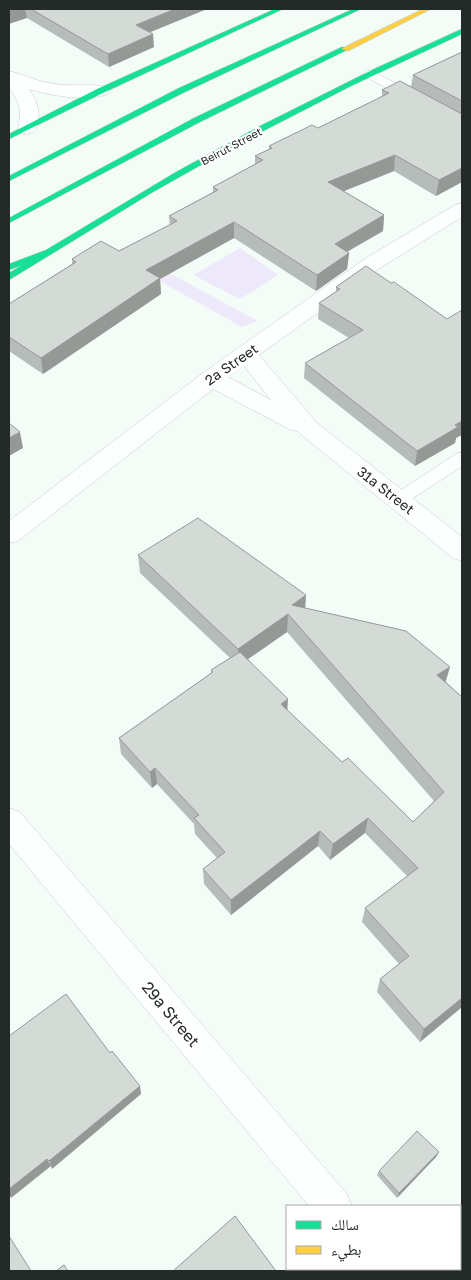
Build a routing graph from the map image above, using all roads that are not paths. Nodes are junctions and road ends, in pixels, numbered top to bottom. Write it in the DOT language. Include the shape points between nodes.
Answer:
graph roads {
  1 [pos="280,9"];
  2 [pos="358,9"];
  3 [pos="428,9"];
  4 [pos="462,31"];
  5 [pos="370,74"];
  6 [pos="9,78"];
  7 [pos="100,92"];
  8 [pos="420,102"];
  9 [pos="27,128"];
  10 [pos="9,137"];
  11 [pos="9,179"];
  12 [pos="462,209"];
  13 [pos="9,221"];
  14 [pos="49,252"];
  15 [pos="9,267"];
  16 [pos="9,277"];
  17 [pos="246,354"];
  18 [pos="211,378"];
  19 [pos="309,429"];
  20 [pos="462,458"];
  21 [pos="398,500"];
  22 [pos="9,534"];
  23 [pos="462,551"];
  24 [pos="9,822"];
  25 [pos="332,1205"];
  1 -- 7 [label="main road"];
  2 -- 11 [label="main road" via="159,101"];
  3 -- 13 [label="main road" via="197,120"];
  4 -- 5 [label="main road, Beirut Street"];
  5 -- 8 [label="lane"];
  5 -- 14 [label="main road, Beirut Street" via="237,142"];
  6 -- 7 [label="street" via="52,90"];
  6 -- 9 [label="street" via="29,102"];
  7 -- 9 [label="main road"];
  9 -- 10 [label="main road"];
  12 -- 17 [label="street, 2a Street" via="373,263"];
  14 -- 15 [label="main road"];
  14 -- 16 [label="main road, Beirut Street"];
  17 -- 18 [label="street, 2a Street"];
  17 -- 19 [label="street, 31a Street"];
  18 -- 19 [label="street, 31a Street"];
  18 -- 22 [label="street, 2a Street"];
  19 -- 21 [label="street, 31a Street"];
  20 -- 21 [label="lane"];
  21 -- 23 [label="street, 31a Street"];
  24 -- 25 [label="street, 29a Street"];
}
